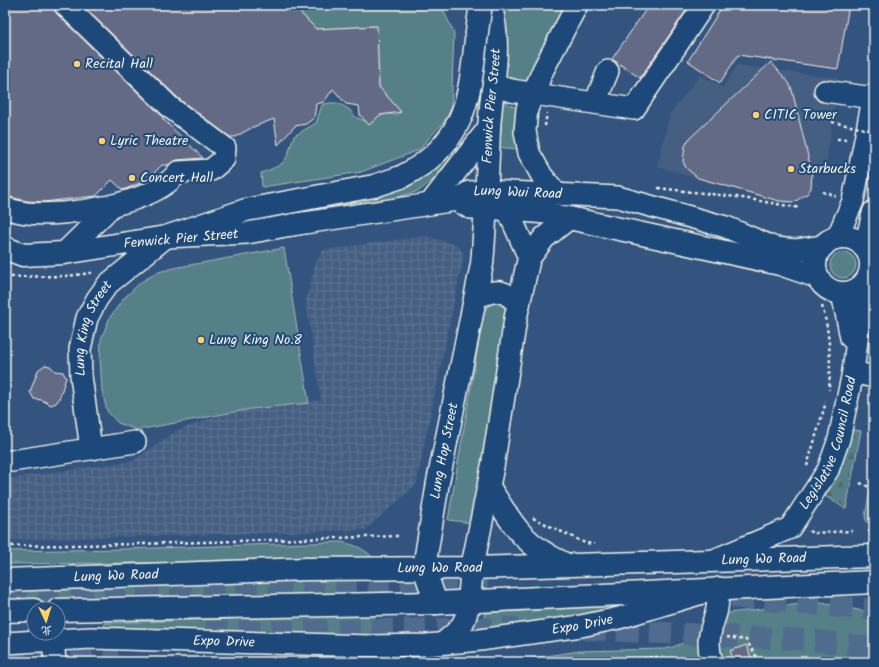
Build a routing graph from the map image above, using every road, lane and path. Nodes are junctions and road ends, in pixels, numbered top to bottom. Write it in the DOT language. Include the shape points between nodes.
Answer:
graph roads {
  1 [pos="64,5"];
  2 [pos="481,5"];
  3 [pos="490,5"];
  4 [pos="577,5"];
  5 [pos="704,5"];
  6 [pos="608,71"];
  7 [pos="494,86"];
  8 [pos="825,91"];
  9 [pos="534,94"];
  10 [pos="874,96"];
  11 [pos="595,103"];
  12 [pos="832,122"];
  13 [pos="489,128"];
  14 [pos="874,131"];
  15 [pos="837,139"];
  16 [pos="846,139"];
  17 [pos="651,187"];
  18 [pos="556,193"];
  19 [pos="457,200"];
  20 [pos="495,200"];
  21 [pos="432,202"];
  22 [pos="111,207"];
  23 [pos="5,208"];
  24 [pos="800,208"];
  25 [pos="394,209"];
  26 [pos="874,212"];
  27 [pos="569,218"];
  28 [pos="291,225"];
  29 [pos="166,237"];
  30 [pos="831,242"];
  31 [pos="865,248"];
  32 [pos="11,253"];
  33 [pos="64,253"];
  34 [pos="529,258"];
  35 [pos="5,276"];
  36 [pos="818,277"];
  37 [pos="92,280"];
  38 [pos="864,284"];
  39 [pos="842,293"];
  40 [pos="475,298"];
  41 [pos="519,305"];
  42 [pos="822,306"];
  43 [pos="854,363"];
  44 [pos="874,377"];
  45 [pos="829,393"];
  46 [pos="827,399"];
  47 [pos="135,442"];
  48 [pos="91,449"];
  49 [pos="5,462"];
  50 [pos="806,469"];
  51 [pos="860,483"];
  52 [pos="489,487"];
  53 [pos="874,489"];
  54 [pos="531,517"];
  55 [pos="792,525"];
  56 [pos="868,531"];
  57 [pos="874,531"];
  58 [pos="852,532"];
  59 [pos="398,536"];
  60 [pos="601,545"];
  61 [pos="5,546"];
  62 [pos="874,556"];
  63 [pos="794,557"];
  64 [pos="714,560"];
  65 [pos="566,564"];
  66 [pos="424,568"];
  67 [pos="472,568"];
  68 [pos="5,580"];
  69 [pos="874,582"];
  70 [pos="719,588"];
  71 [pos="469,601"];
  72 [pos="436,602"];
  73 [pos="26,610"];
  74 [pos="66,610"];
  75 [pos="5,611"];
  76 [pos="708,635"];
  77 [pos="66,639"];
  78 [pos="29,641"];
  79 [pos="53,641"];
  80 [pos="5,643"];
  81 [pos="443,643"];
  82 [pos="583,660"];
  83 [pos="56,662"];
  84 [pos="659,662"];
  85 [pos="712,662"];
  86 [pos="760,662"];
  1 -- 22 [label="street" via="171,108 225,148 224,159 211,170 178,172 171,181 144,196"];
  2 -- 29 [label="main road, bridge" via="472,81 465,107 446,142 423,165 401,177 374,186 246,210"];
  3 -- 7 [label="main road, Fenwick Pier Street" via="496,29"];
  4 -- 9 [label="street" via="543,70"];
  5 -- 11 [label="street" via="634,109"];
  6 -- 11 [label="street"];
  7 -- 9 [label="main road"];
  7 -- 13 [label="main road, Fenwick Pier Street"];
  8 -- 10 [label="street"];
  9 -- 11 [label="street"];
  9 -- 18 [label="street" via="527,109 525,131 529,153 542,176"];
  10 -- 30 [label="street" via="852,201"];
  12 -- 14 [label="path, bridge"];
  13 -- 20 [label="main road, Fenwick Pier Street"];
  13 -- 21 [label="main road"];
  15 -- 16 [label="path"];
  17 -- 24 [label="path" via="737,197"];
  18 -- 20 [label="street, Lung Wui Road"];
  18 -- 30 [label="street, Lung Wui Road" via="618,197 726,227 775,248 796,250"];
  19 -- 20 [label="street, Lung Wui Road" via="470,208"];
  19 -- 21 [label="street"];
  19 -- 28 [label="street, Fenwick Pier Street"];
  20 -- 27 [label="street, Lung Wui Road"];
  20 -- 34 [label="street"];
  20 -- 40 [label="main road, Lung Hop Street"];
  22 -- 23 [label="street" via="26,213"];
  22 -- 33 [label="street"];
  25 -- 28 [label="street, Fenwick Pier Street"];
  26 -- 31 [label="main road"];
  27 -- 34 [label="main road" via="544,238"];
  27 -- 36 [label="main road, Lung Wui Road" via="780,264"];
  28 -- 29 [label="street, Fenwick Pier Street" via="247,233"];
  29 -- 33 [label="main road, Fenwick Pier Street"];
  29 -- 48 [label="street, Lung King Street" via="108,284 87,318 81,339 80,361"];
  30 -- 31 [label="main road, Lung Wui Road" via="852,239"];
  30 -- 36 [label="main road" via="816,260"];
  31 -- 38 [label="main road" via="871,262 871,270"];
  32 -- 33 [label="main road, Fenwick Pier Street"];
  34 -- 41 [label="main road"];
  35 -- 37 [label="path" via="68,276 91,273"];
  36 -- 39 [label="main road, Lung Wui Road" via="828,288"];
  38 -- 39 [label="main road" via="854,291"];
  38 -- 43 [label="street, Legislative Council Road"];
  39 -- 43 [label="street, Legislative Council Road"];
  40 -- 41 [label="street" via="488,292 500,291"];
  40 -- 66 [label="main road, Lung Hop Street" via="438,482"];
  41 -- 52 [label="main road"];
  42 -- 45 [label="path, Legislative Council Road" via="831,361"];
  43 -- 44 [label="street"];
  43 -- 55 [label="street, Legislative Council Road" via="839,439 828,470"];
  46 -- 50 [label="path, Legislative Council Road"];
  47 -- 48 [label="street"];
  48 -- 49 [label="street"];
  51 -- 53 [label="path"];
  52 -- 65 [label="main road" via="520,534 537,548"];
  52 -- 67 [label="main road"];
  54 -- 60 [label="path" via="585,543"];
  55 -- 58 [label="path" via="813,533"];
  55 -- 63 [label="street"];
  55 -- 64 [label="street"];
  56 -- 57 [label="path"];
  59 -- 61 [label="path"];
  62 -- 63 [label="main road, Lung Wo Road"];
  63 -- 64 [label="main road, Lung Wo Road"];
  64 -- 65 [label="main road, Lung Wo Road"];
  65 -- 67 [label="main road, Lung Wo Road"];
  66 -- 67 [label="main road, Lung Wo Road"];
  66 -- 68 [label="main road, Lung Wo Road" via="307,569"];
  66 -- 72 [label="main road, Lung Hop Street"];
  67 -- 71 [label="main road"];
  69 -- 70 [label="main road, Lung Wo Road"];
  70 -- 71 [label="main road, Lung Wo Road"];
  70 -- 76 [label="street" via="716,612"];
  70 -- 81 [label="street, Expo Drive" via="619,618 581,626"];
  71 -- 72 [label="main road, Lung Wo Road"];
  71 -- 81 [label="street" via="465,623"];
  72 -- 74 [label="main road, Lung Wo Road"];
  73 -- 75 [label="main road"];
  76 -- 85 [label="street"];
  76 -- 86 [label="path" via="746,640"];
  77 -- 81 [label="street, Expo Drive" via="370,646"];
  78 -- 80 [label="street, Expo Drive"];
  79 -- 83 [label="street"];
  82 -- 84 [label="path" via="658,657"];
}
